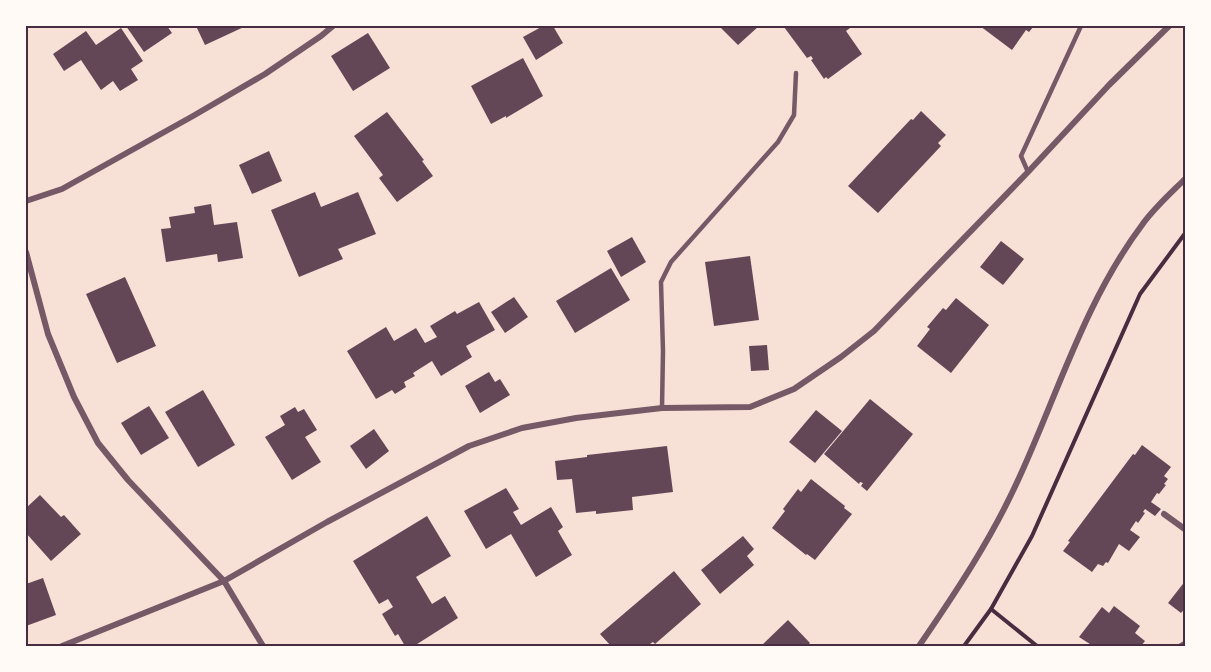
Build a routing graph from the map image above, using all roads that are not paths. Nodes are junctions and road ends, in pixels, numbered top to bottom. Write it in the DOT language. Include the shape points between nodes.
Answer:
graph roads {
  1 [pos="333,26"];
  2 [pos="1081,26"];
  3 [pos="1169,26"];
  4 [pos="796,73"];
  5 [pos="1028,172"];
  6 [pos="1185,178"];
  7 [pos="26,201"];
  8 [pos="26,254"];
  9 [pos="662,408"];
  10 [pos="1164,514"];
  11 [pos="1185,531"];
  12 [pos="224,581"];
  13 [pos="1185,643"];
  14 [pos="62,646"];
  15 [pos="263,646"];
  16 [pos="919,646"];
  17 [pos="1181,646"];
  1 -- 7 [label="street" via="265,74 193,116 62,189"];
  2 -- 5 [label="lane" via="1021,156"];
  3 -- 5 [label="street"];
  4 -- 9 [label="lane" via="794,115 778,142 671,262 661,282"];
  5 -- 9 [label="street" via="874,331 794,388 750,407"];
  6 -- 16 [label="street" via="1143,223 1113,269 1080,332 1033,447 991,534"];
  8 -- 12 [label="street" via="48,334 98,443"];
  9 -- 12 [label="street" via="522,428 469,446"];
  10 -- 11 [label="street"];
  12 -- 14 [label="street"];
  12 -- 15 [label="street"];
  13 -- 17 [label="street"];
}
